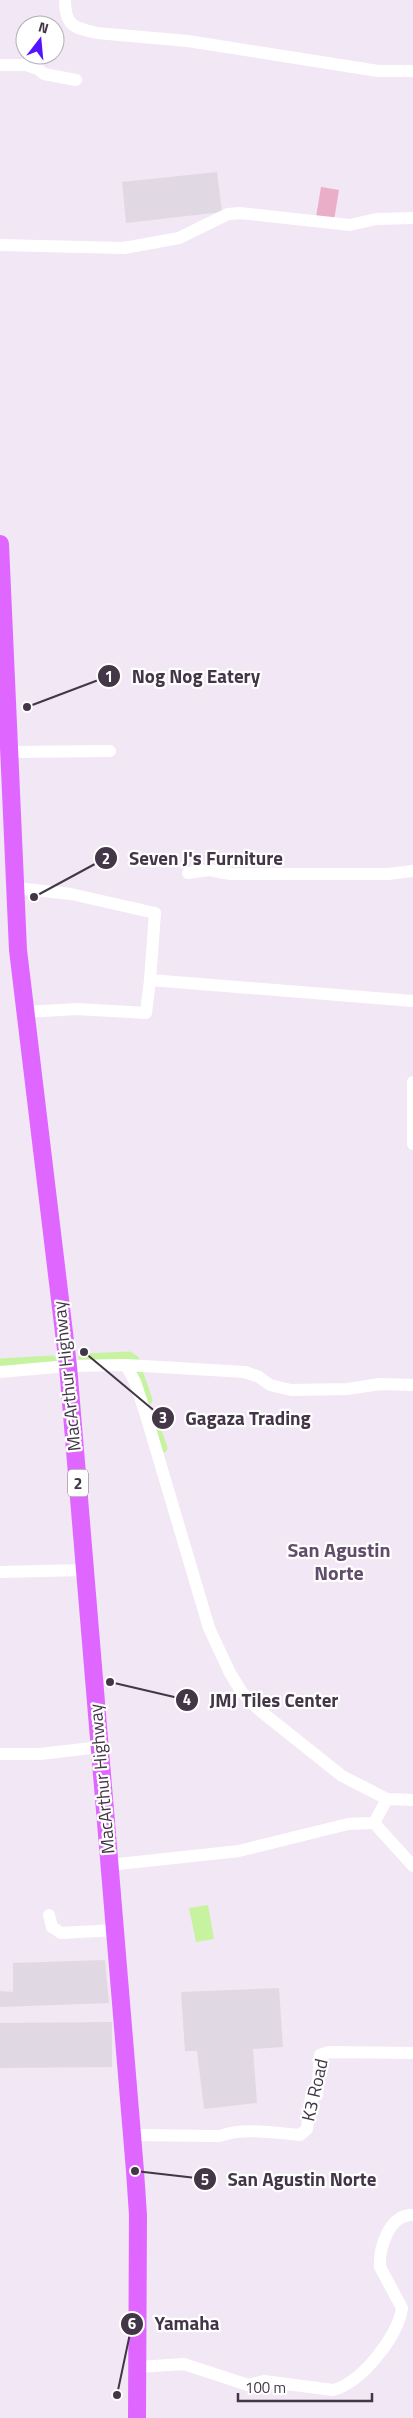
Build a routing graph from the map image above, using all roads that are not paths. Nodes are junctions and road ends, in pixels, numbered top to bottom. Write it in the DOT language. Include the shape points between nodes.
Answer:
graph roads {
  1 [pos="65,0"];
  2 [pos="0,65"];
  3 [pos="413,72"];
  4 [pos="76,80"];
  5 [pos="413,218"];
  6 [pos="0,245"];
  7 [pos="0,544"];
  8 [pos="110,751"];
  9 [pos="9,752"];
  10 [pos="413,870"];
  11 [pos="188,873"];
  12 [pos="16,888"];
  13 [pos="150,980"];
  14 [pos="413,1001"];
  15 [pos="25,1012"];
  16 [pos="413,1082"];
  17 [pos="413,1144"];
  18 [pos="126,1365"];
  19 [pos="68,1366"];
  20 [pos="0,1372"];
  21 [pos="413,1385"];
  22 [pos="85,1570"];
  23 [pos="0,1572"];
  24 [pos="100,1747"];
  25 [pos="0,1754"];
  26 [pos="387,1799"];
  27 [pos="413,1800"];
  28 [pos="374,1823"];
  29 [pos="110,1865"];
  30 [pos="413,1866"];
  31 [pos="49,1916"];
  32 [pos="115,1930"];
  33 [pos="413,2053"];
  34 [pos="132,2135"];
  35 [pos="413,2215"];
  36 [pos="138,2367"];
  37 [pos="137,2418"];
  1 -- 3 [label="street" via="68,21 97,34 188,41 378,71"];
  2 -- 4 [label="street" via="26,65 44,74"];
  5 -- 6 [label="street" via="376,219 350,225 240,212 228,214 179,238 124,248"];
  7 -- 9 [label="highway, MacArthur Highway / 2"];
  8 -- 9 [label="street"];
  9 -- 12 [label="highway, MacArthur Highway / 2"];
  10 -- 11 [label="street" via="388,874 230,874 209,870"];
  12 -- 13 [label="street" via="71,894 154,913"];
  12 -- 15 [label="highway, MacArthur Highway / 2"];
  13 -- 14 [label="street"];
  13 -- 15 [label="street" via="146,1013 77,1009"];
  15 -- 19 [label="highway, MacArthur Highway / 2"];
  16 -- 17 [label="street"];
  18 -- 19 [label="street"];
  18 -- 21 [label="street" via="245,1372 270,1385 291,1390"];
  18 -- 26 [label="street" via="145,1412 210,1628 230,1673 258,1709 323,1763"];
  19 -- 20 [label="street"];
  19 -- 22 [label="highway, MacArthur Highway / 2"];
  22 -- 23 [label="street"];
  22 -- 24 [label="highway, MacArthur Highway / 2"];
  24 -- 25 [label="street" via="40,1754"];
  24 -- 29 [label="highway, MacArthur Highway / 2"];
  26 -- 27 [label="street"];
  26 -- 28 [label="street"];
  28 -- 29 [label="street" via="348,1824 239,1851"];
  28 -- 30 [label="street"];
  29 -- 32 [label="highway, MacArthur Highway / 2"];
  31 -- 32 [label="street" via="52,1927 61,1933"];
  32 -- 34 [label="highway, MacArthur Highway / 2"];
  33 -- 34 [label="street, K3 Road" via="329,2052 320,2055 316,2096 311,2097 307,2129 300,2134"];
  34 -- 36 [label="highway, MacArthur Highway / 2" via="138,2215"];
  35 -- 36 [label="street" via="404,2216 387,2231 379,2259 402,2308 397,2324 378,2356 342,2388 333,2390 264,2380 248,2385 184,2364"];
  36 -- 37 [label="highway, MacArthur Highway / 2"];
}
